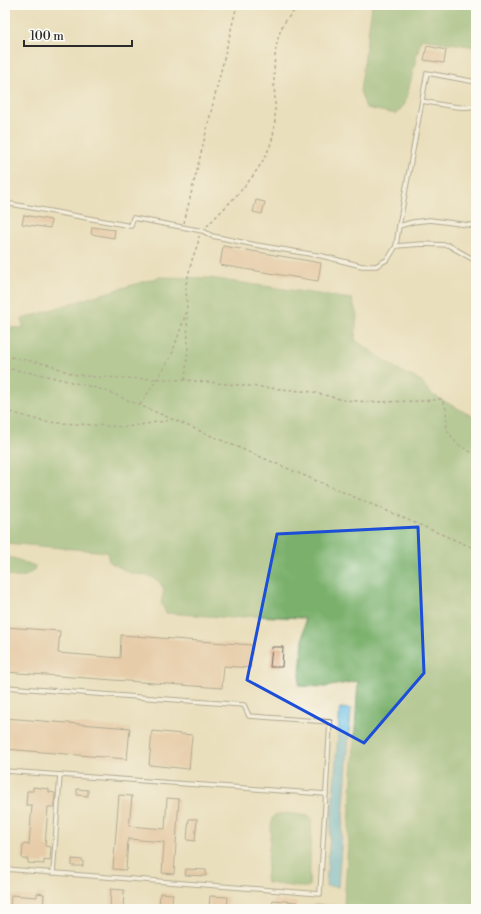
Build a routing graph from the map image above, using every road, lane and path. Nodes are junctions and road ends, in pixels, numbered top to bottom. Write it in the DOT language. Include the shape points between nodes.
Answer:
graph roads {
  1 [pos="237,5"];
  2 [pos="300,5"];
  3 [pos="476,82"];
  4 [pos="422,101"];
  5 [pos="476,105"];
  6 [pos="5,204"];
  7 [pos="399,226"];
  8 [pos="476,226"];
  9 [pos="183,227"];
  10 [pos="202,230"];
  11 [pos="396,246"];
  12 [pos="476,262"];
  13 [pos="187,312"];
  14 [pos="5,356"];
  15 [pos="5,368"];
  16 [pos="156,380"];
  17 [pos="185,380"];
  18 [pos="140,405"];
  19 [pos="5,411"];
  20 [pos="171,420"];
  21 [pos="476,455"];
  22 [pos="476,549"];
  23 [pos="5,687"];
  24 [pos="5,771"];
  25 [pos="60,775"];
  26 [pos="326,794"];
  27 [pos="5,869"];
  28 [pos="53,873"];
  1 -- 9 [label="path"];
  2 -- 10 [label="path" via="288,18 279,34 275,60 276,112 268,153 249,181"];
  3 -- 4 [label="lane" via="427,73"];
  4 -- 5 [label="lane" via="463,107"];
  4 -- 7 [label="lane"];
  6 -- 9 [label="lane" via="131,226 133,218"];
  7 -- 8 [label="lane" via="430,220"];
  7 -- 11 [label="lane"];
  9 -- 10 [label="lane"];
  10 -- 11 [label="lane" via="212,236 362,266 376,266 388,259"];
  10 -- 13 [label="path" via="186,284"];
  11 -- 12 [label="lane" via="448,245"];
  13 -- 16 [label="path" via="171,357"];
  13 -- 17 [label="path" via="188,347"];
  14 -- 16 [label="path" via="51,365 78,375"];
  15 -- 18 [label="path" via="104,390"];
  16 -- 17 [label="path"];
  16 -- 18 [label="path"];
  17 -- 21 [label="path" via="313,392 343,400 372,402 442,399 446,409 447,430 457,444"];
  18 -- 20 [label="path"];
  19 -- 20 [label="path" via="45,422 126,427"];
  20 -- 22 [label="path"];
  23 -- 26 [label="lane" via="244,705 249,716 330,722"];
  24 -- 25 [label="lane"];
  25 -- 26 [label="lane"];
  25 -- 28 [label="lane"];
  26 -- 28 [label="lane" via="320,894"];
  27 -- 28 [label="lane"];
}
